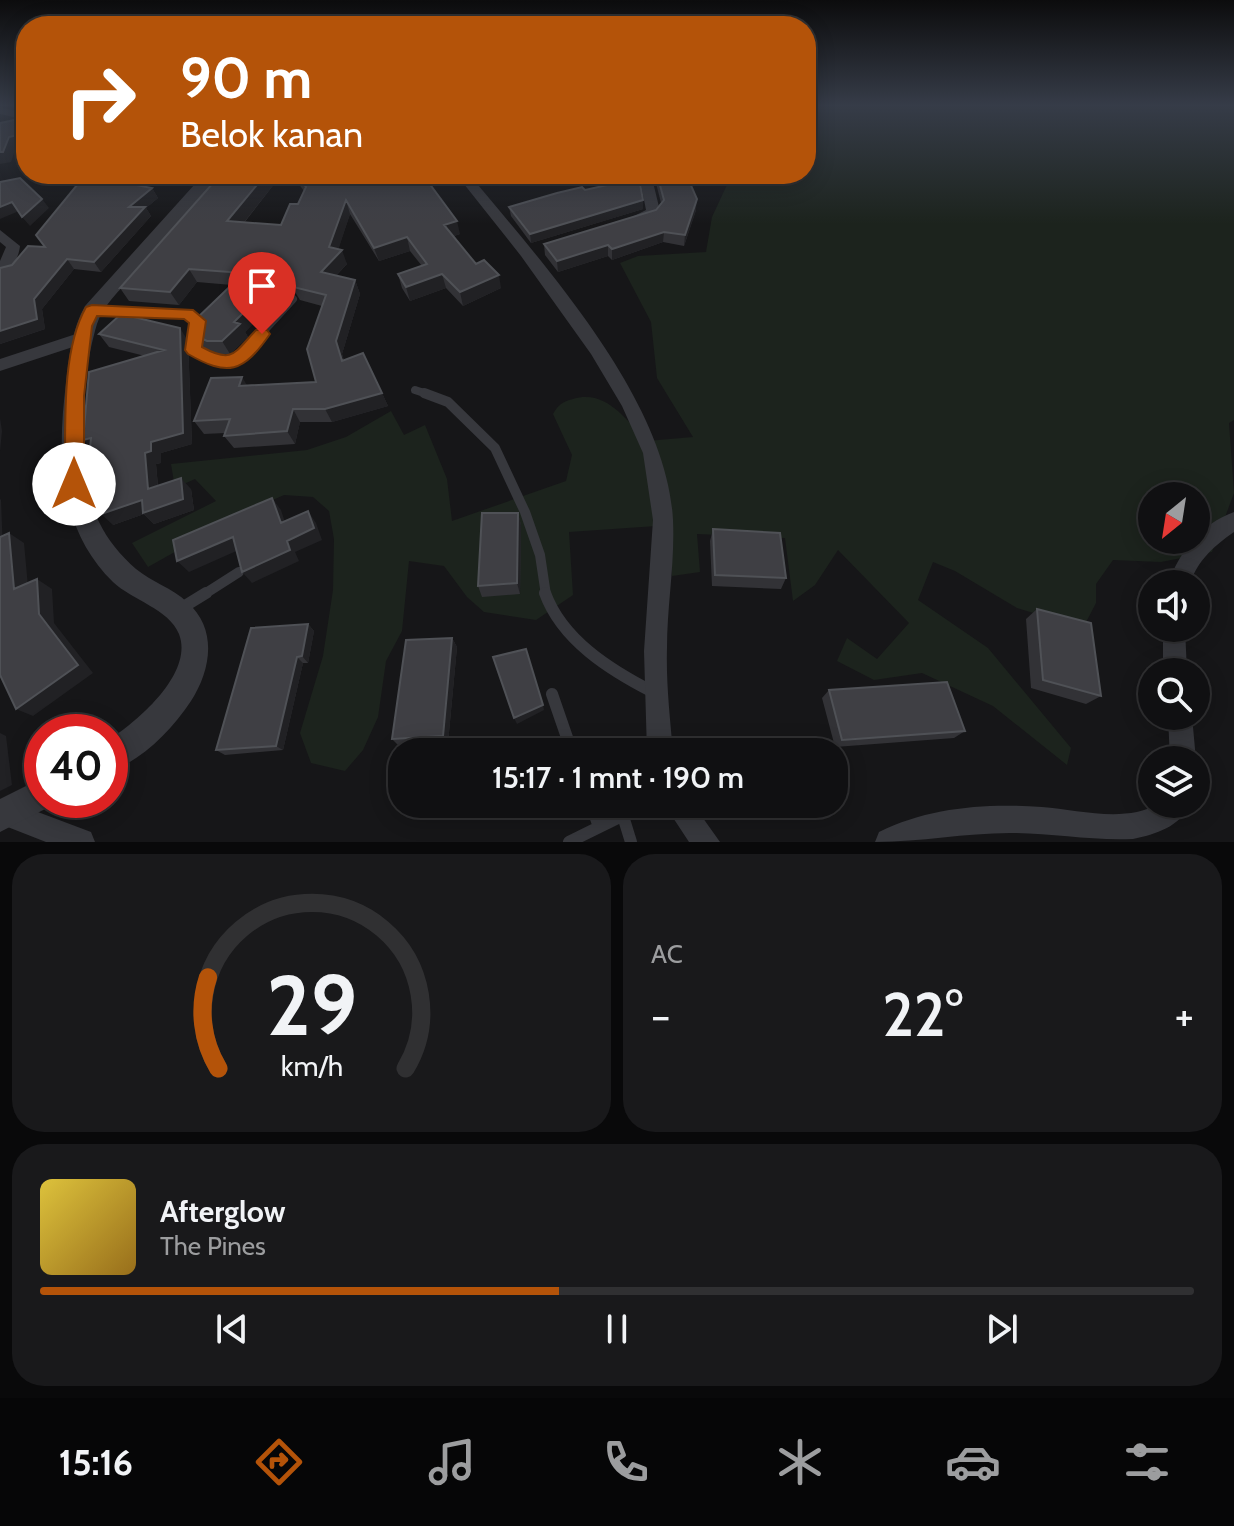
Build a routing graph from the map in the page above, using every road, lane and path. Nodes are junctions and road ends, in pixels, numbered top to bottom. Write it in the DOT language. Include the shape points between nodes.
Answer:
graph roads {
  1 [pos="203,184"];
  2 [pos="471,184"];
  3 [pos="647,184"];
  4 [pos="624,224"];
  5 [pos="0,234"];
  6 [pos="0,271"];
  7 [pos="293,299"];
  8 [pos="92,311"];
  9 [pos="82,338"];
  10 [pos="0,365"];
  11 [pos="415,390"];
  12 [pos="1234,521"];
  13 [pos="1186,570"];
  14 [pos="239,572"];
  15 [pos="177,611"];
  16 [pos="552,694"];
  17 [pos="656,694"];
  18 [pos="567,738"];
  19 [pos="659,738"];
  20 [pos="128,746"];
  21 [pos="24,803"];
  22 [pos="3,814"];
  23 [pos="596,818"];
  24 [pos="619,818"];
  25 [pos="624,818"];
  26 [pos="688,818"];
  27 [pos="1160,818"];
  28 [pos="599,827"];
  29 [pos="81,842"];
  30 [pos="569,842"];
  31 [pos="631,842"];
  32 [pos="706,842"];
  33 [pos="889,842"];
  1 -- 8 [label="street"];
  2 -- 17 [label="street" via="533,251 630,405 652,453 663,520"];
  3 -- 4 [label="street" via="653,211"];
  5 -- 6 [label="street" via="13,246"];
  7 -- 8 [label="lane" via="230,364 194,350 198,321 187,314"];
  8 -- 9 [label="street"];
  9 -- 10 [label="street"];
  9 -- 15 [label="street" via="74,484 83,514 100,550 127,577"];
  11 -- 17 [label="lane" via="448,402 495,448 525,512 540,555 545,593 558,619 609,669"];
  12 -- 13 [label="street" via="1193,555"];
  14 -- 15 [label="lane"];
  15 -- 20 [label="street" via="191,628 196,650 188,679 163,715"];
  16 -- 18 [label="lane"];
  17 -- 19 [label="street"];
  21 -- 22 [label="street"];
  22 -- 29 [label="street"];
  23 -- 28 [label="lane"];
  24 -- 28 [label="lane"];
  25 -- 31 [label="lane"];
  26 -- 32 [label="street"];
  27 -- 33 [label="street" via="1097,826 962,821 923,827"];
  28 -- 30 [label="lane"];
}
